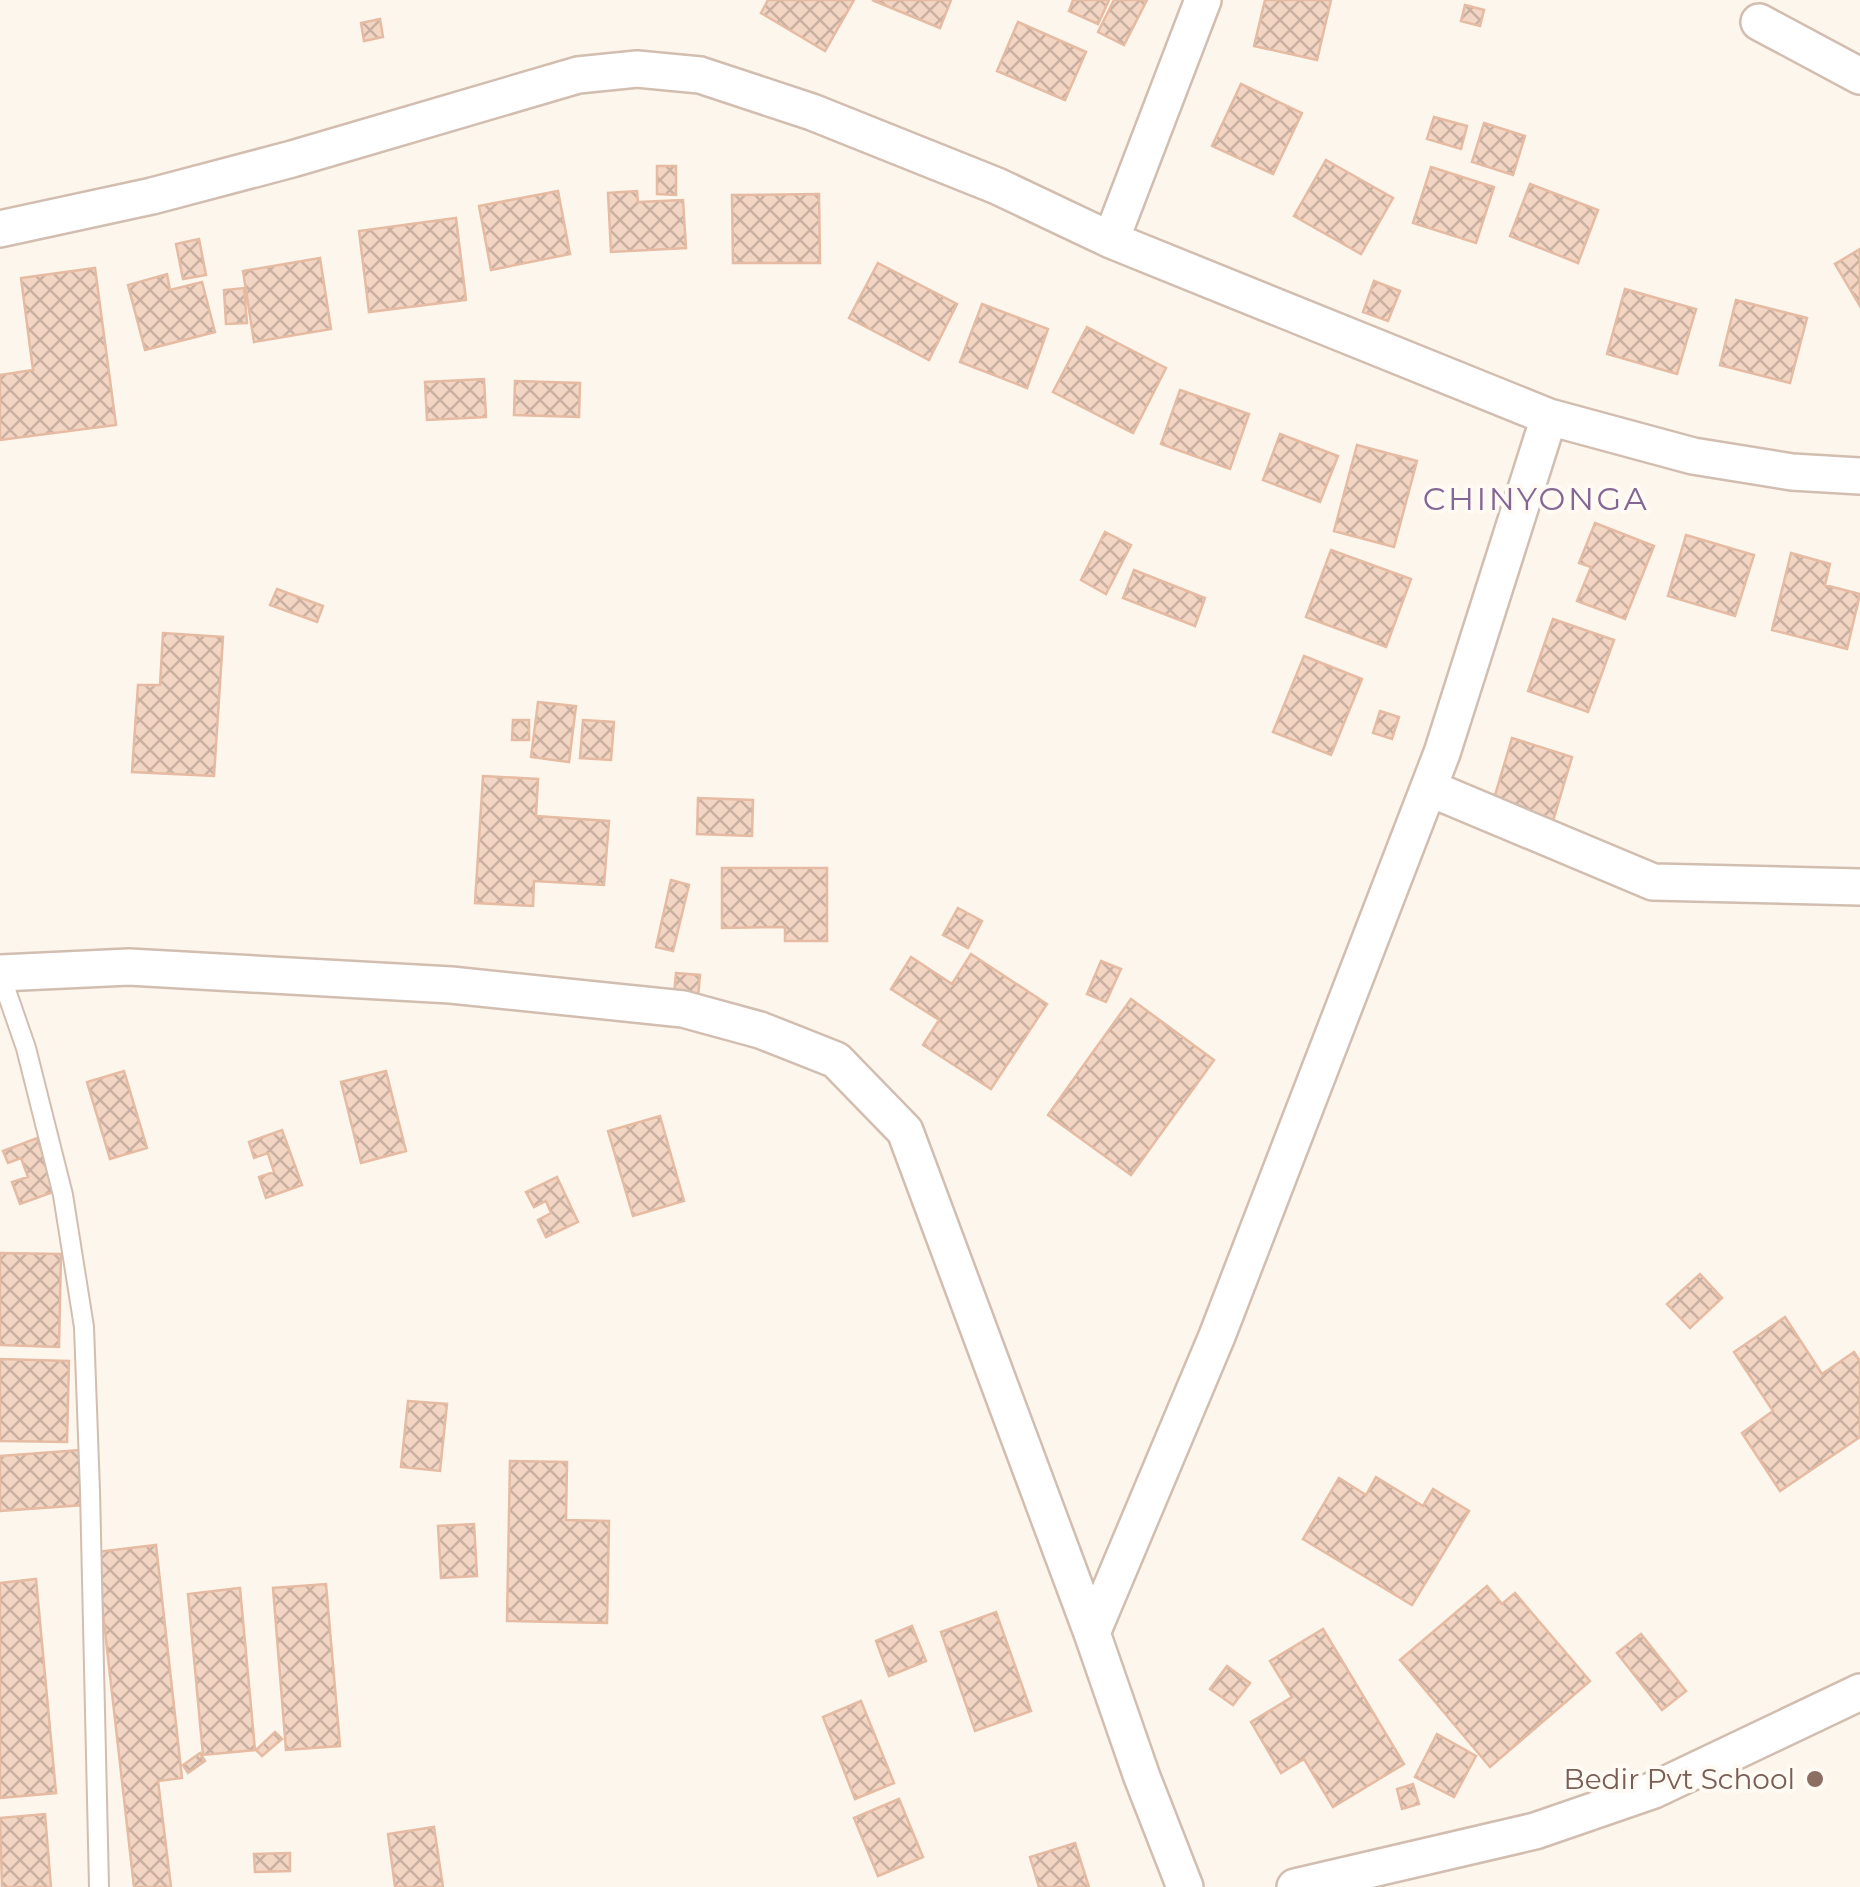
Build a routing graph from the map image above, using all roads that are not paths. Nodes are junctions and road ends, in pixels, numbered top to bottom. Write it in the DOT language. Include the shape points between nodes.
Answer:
graph roads {
  1 [pos="1203,0"];
  2 [pos="1759,22"];
  3 [pos="1860,76"];
  4 [pos="0,229"];
  5 [pos="1111,240"];
  6 [pos="1549,417"];
  7 [pos="1860,476"];
  8 [pos="1428,788"];
  9 [pos="1860,887"];
  10 [pos="0,973"];
  11 [pos="1092,1633"];
  12 [pos="1860,1692"];
  13 [pos="99,1887"];
  14 [pos="1185,1887"];
  15 [pos="1295,1887"];
  1 -- 5 [label="street"];
  2 -- 3 [label="street"];
  4 -- 5 [label="street" via="292,159 578,75 637,70 700,75 812,112"];
  5 -- 6 [label="street"];
  6 -- 7 [label="street" via="1692,456"];
  6 -- 8 [label="street"];
  8 -- 9 [label="street" via="1653,882"];
  8 -- 11 [label="street" via="1217,1336"];
  10 -- 11 [label="street" via="129,967 451,985 684,1009 836,1060 906,1130"];
  10 -- 13 [label="lane" via="63,1195 84,1327"];
  11 -- 14 [label="street"];
  12 -- 15 [label="street" via="1637,1796 1535,1830"];
}
